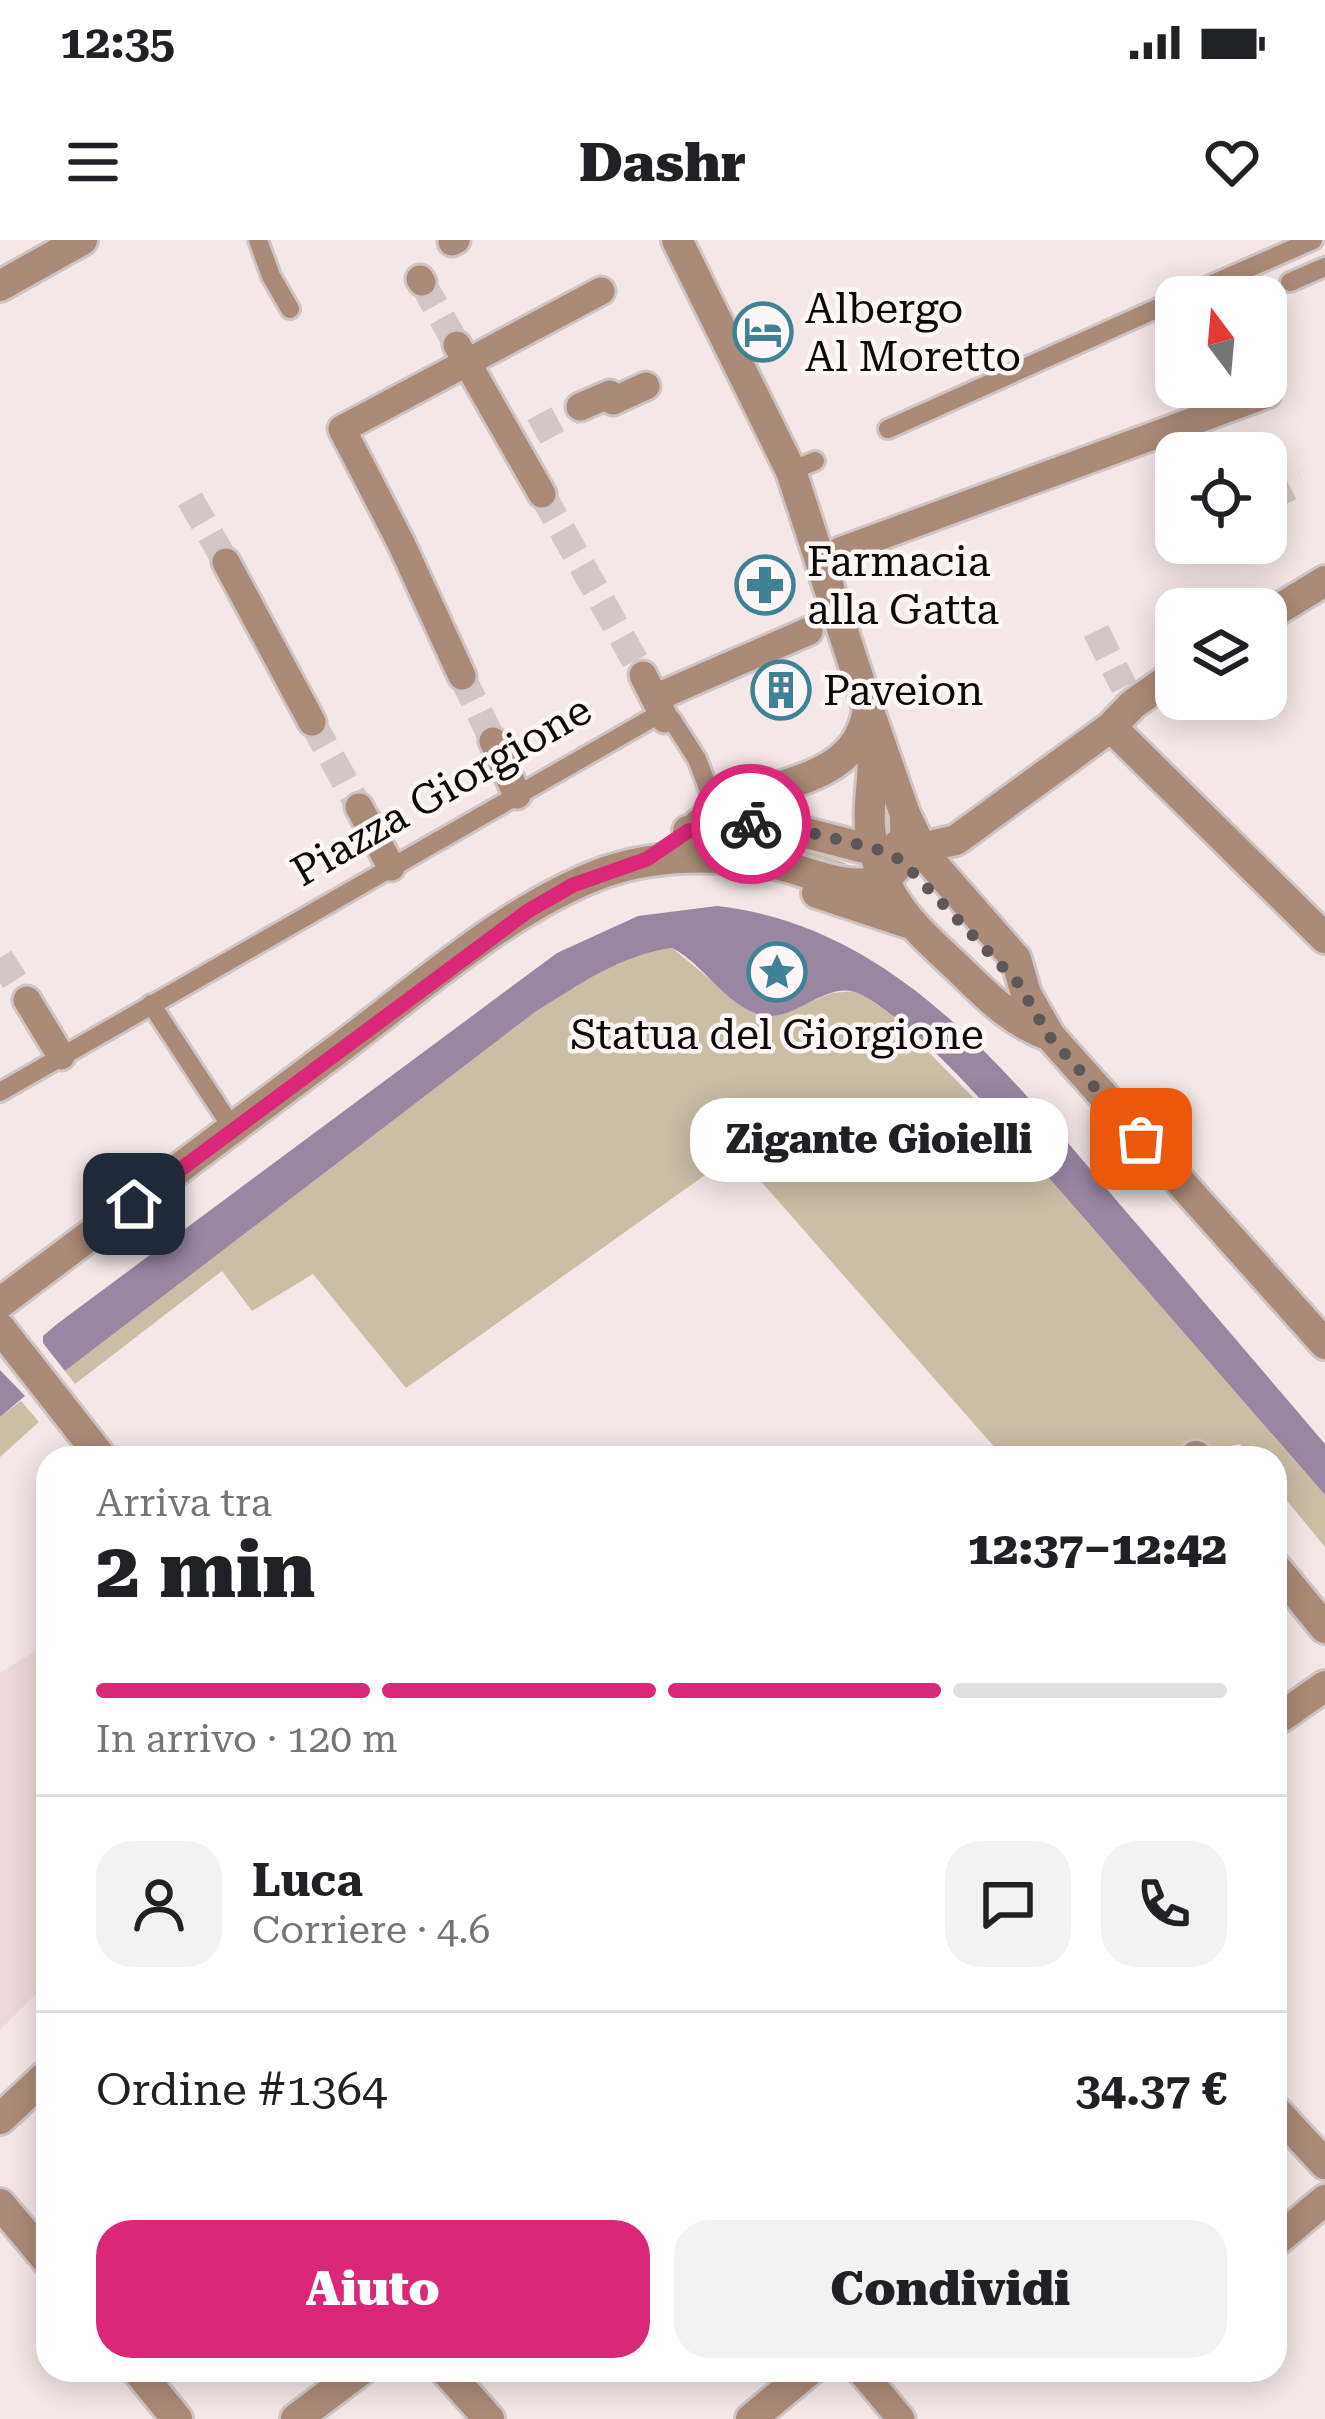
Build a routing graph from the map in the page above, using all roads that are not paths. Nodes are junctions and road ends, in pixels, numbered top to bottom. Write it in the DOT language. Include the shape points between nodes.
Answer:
graph roads {
  1 [pos="82,240"];
  2 [pos="257,240"];
  3 [pos="677,240"];
  4 [pos="1313,240"];
  5 [pos="1325,267"];
  6 [pos="1230,276"];
  7 [pos="1290,282"];
  8 [pos="0,286"];
  9 [pos="601,292"];
  10 [pos="290,309"];
  11 [pos="1155,309"];
  12 [pos="463,355"];
  13 [pos="646,386"];
  14 [pos="580,407"];
  15 [pos="1229,408"];
  16 [pos="888,429"];
  17 [pos="542,494"];
  18 [pos="840,551"];
  19 [pos="226,562"];
  20 [pos="1325,581"];
  21 [pos="1287,604"];
  22 [pos="809,631"];
  23 [pos="462,676"];
  24 [pos="1155,684"];
  25 [pos="654,698"];
  26 [pos="868,708"];
  27 [pos="312,722"];
  28 [pos="1111,727"];
  29 [pos="493,741"];
  30 [pos="517,795"];
  31 [pos="359,807"];
  32 [pos="720,820"];
  33 [pos="892,853"];
  34 [pos="647,859"];
  35 [pos="717,861"];
  36 [pos="391,867"];
  37 [pos="908,923"];
  38 [pos="1325,938"];
  39 [pos="27,1000"];
  40 [pos="151,1004"];
  41 [pos="1049,1036"];
  42 [pos="62,1055"];
  43 [pos="0,1092"];
  44 [pos="233,1129"];
  45 [pos="0,1303"];
  46 [pos="0,1328"];
  47 [pos="1325,1344"];
  48 [pos="93,1446"];
  49 [pos="1287,1582"];
  50 [pos="1325,1628"];
  51 [pos="1325,1686"];
  52 [pos="1287,1713"];
  53 [pos="36,2085"];
  54 [pos="0,2119"];
  55 [pos="1287,2123"];
  56 [pos="1325,2164"];
  57 [pos="1325,2200"];
  58 [pos="0,2204"];
  59 [pos="1287,2232"];
  60 [pos="36,2247"];
  61 [pos="147,2382"];
  62 [pos="345,2382"];
  63 [pos="456,2382"];
  64 [pos="796,2382"];
  65 [pos="870,2382"];
  66 [pos="177,2419"];
  67 [pos="296,2419"];
  68 [pos="489,2419"];
  69 [pos="752,2419"];
  70 [pos="901,2419"];
  1 -- 8 [label="street"];
  2 -- 10 [label="lane"];
  3 -- 26 [label="street" via="803,466"];
  4 -- 6 [label="lane"];
  5 -- 7 [label="lane"];
  9 -- 12 [label="street"];
  11 -- 16 [label="lane"];
  12 -- 17 [label="street" via="524,437"];
  12 -- 23 [label="street" via="342,429"];
  13 -- 14 [label="street"];
  15 -- 18 [label="street"];
  19 -- 27 [label="street"];
  20 -- 21 [label="street"];
  22 -- 25 [label="street"];
  24 -- 28 [label="street" via="1129,696"];
  25 -- 30 [label="lane, Piazza Giorgione" via="654,717"];
  25 -- 32 [label="lane" via="686,737"];
  26 -- 32 [label="street" via="858,740 827,770"];
  26 -- 33 [label="street"];
  26 -- 33 [label="street" via="905,814"];
  28 -- 33 [label="street" via="956,840"];
  28 -- 38 [label="street"];
  29 -- 30 [label="street"];
  30 -- 36 [label="lane, Piazza Giorgione"];
  31 -- 36 [label="street"];
  32 -- 33 [label="street"];
  32 -- 34 [label="street"];
  33 -- 35 [label="street" via="855,884 763,861"];
  33 -- 37 [label="street"];
  33 -- 41 [label="street" via="1016,959"];
  34 -- 35 [label="street"];
  34 -- 44 [label="street" via="528,911"];
  35 -- 37 [label="street"];
  36 -- 40 [label="lane, Piazza Giorgione"];
  37 -- 41 [label="street" via="995,1006"];
  39 -- 42 [label="street"];
  40 -- 42 [label="lane, Piazza Giorgione"];
  40 -- 44 [label="lane"];
  41 -- 47 [label="street"];
  42 -- 43 [label="lane, Piazza Giorgione"];
  44 -- 45 [label="street"];
  46 -- 48 [label="street"];
  49 -- 50 [label="street"];
  51 -- 52 [label="street"];
  53 -- 54 [label="street"];
  55 -- 56 [label="street"];
  57 -- 59 [label="street"];
  58 -- 60 [label="street"];
  61 -- 66 [label="street"];
  62 -- 67 [label="street"];
  63 -- 68 [label="street"];
  64 -- 69 [label="street"];
  65 -- 70 [label="street"];
}
